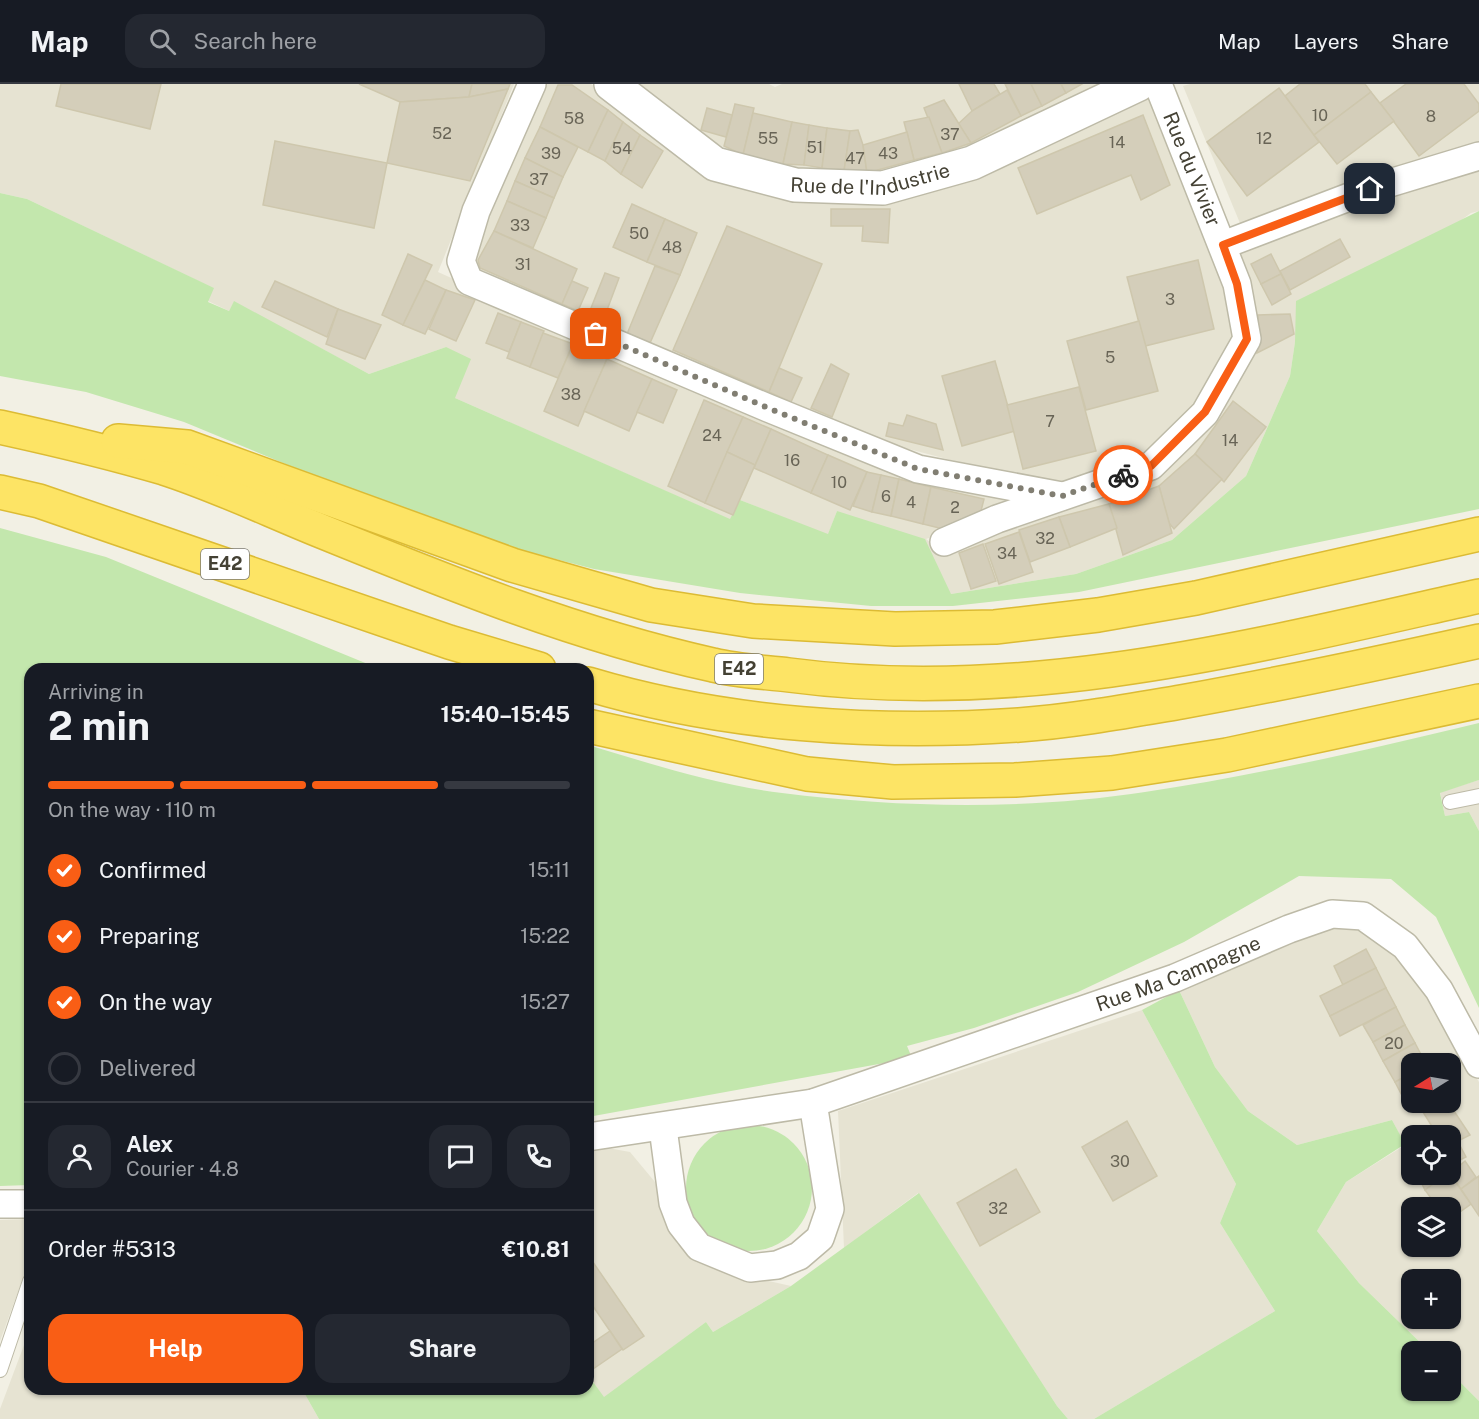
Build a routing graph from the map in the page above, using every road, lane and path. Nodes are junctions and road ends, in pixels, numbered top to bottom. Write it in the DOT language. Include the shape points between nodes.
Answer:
graph roads {
  1 [pos="532,84"];
  2 [pos="611,84"];
  3 [pos="1139,84"];
  4 [pos="1158,84"];
  5 [pos="1479,156"];
  6 [pos="1223,245"];
  7 [pos="15,430"];
  8 [pos="0,492"];
  9 [pos="1062,496"];
  10 [pos="1479,534"];
  11 [pos="944,542"];
  12 [pos="1479,596"];
  13 [pos="1479,641"];
  14 [pos="449,642"];
  15 [pos="467,663"];
  16 [pos="519,663"];
  17 [pos="594,686"];
  18 [pos="1479,701"];
  19 [pos="594,727"];
  20 [pos="1479,796"];
  21 [pos="1450,802"];
  22 [pos="1479,1064"];
  23 [pos="813,1103"];
  24 [pos="663,1128"];
  25 [pos="594,1136"];
  26 [pos="0,1204"];
  27 [pos="24,1204"];
  28 [pos="24,1299"];
  29 [pos="0,1370"];
  1 -- 9 [label="street" via="476,211 461,261 470,282 918,469"];
  2 -- 3 [label="street, Rue de l'Industrie" via="715,164 795,185 883,188 972,163"];
  4 -- 6 [label="street, Rue du Vivier"];
  5 -- 6 [label="street" via="1370,189"];
  6 -- 9 [label="street, Rue du Vivier" via="1237,284 1247,339 1205,412 1151,466"];
  7 -- 10 [label="highway" via="187,447 512,565 651,605 753,621 895,629 995,627 1098,615 1196,598"];
  7 -- 12 [label="highway, E42" via="167,469 485,597 623,642 716,666 822,680 928,686 1002,683 1137,667 1279,641"];
  8 -- 14 [label="highway, E42" via="39,501"];
  9 -- 11 [label="street, Rue du Vivier"];
  13 -- 17 [label="highway, E42" via="1283,684 1138,710 1021,725 938,728 819,724 714,712"];
  14 -- 15 [label="highway"];
  14 -- 16 [label="highway, E42"];
  18 -- 19 [label="highway" via="1227,755 1112,773 1015,780 893,782 807,774"];
  20 -- 21 [label="lane"];
  22 -- 23 [label="street, Rue Ma Campagne" via="1439,990 1405,946 1363,916 1332,914 1175,978"];
  23 -- 24 [label="street, Rue Ma Campagne"];
  23 -- 24 [label="street" via="830,1209 820,1238 800,1256 777,1265 750,1268 699,1247 681,1224 673,1203"];
  24 -- 25 [label="street, Rue Ma Campagne"];
  26 -- 27 [label="street"];
  28 -- 29 [label="lane"];
}
